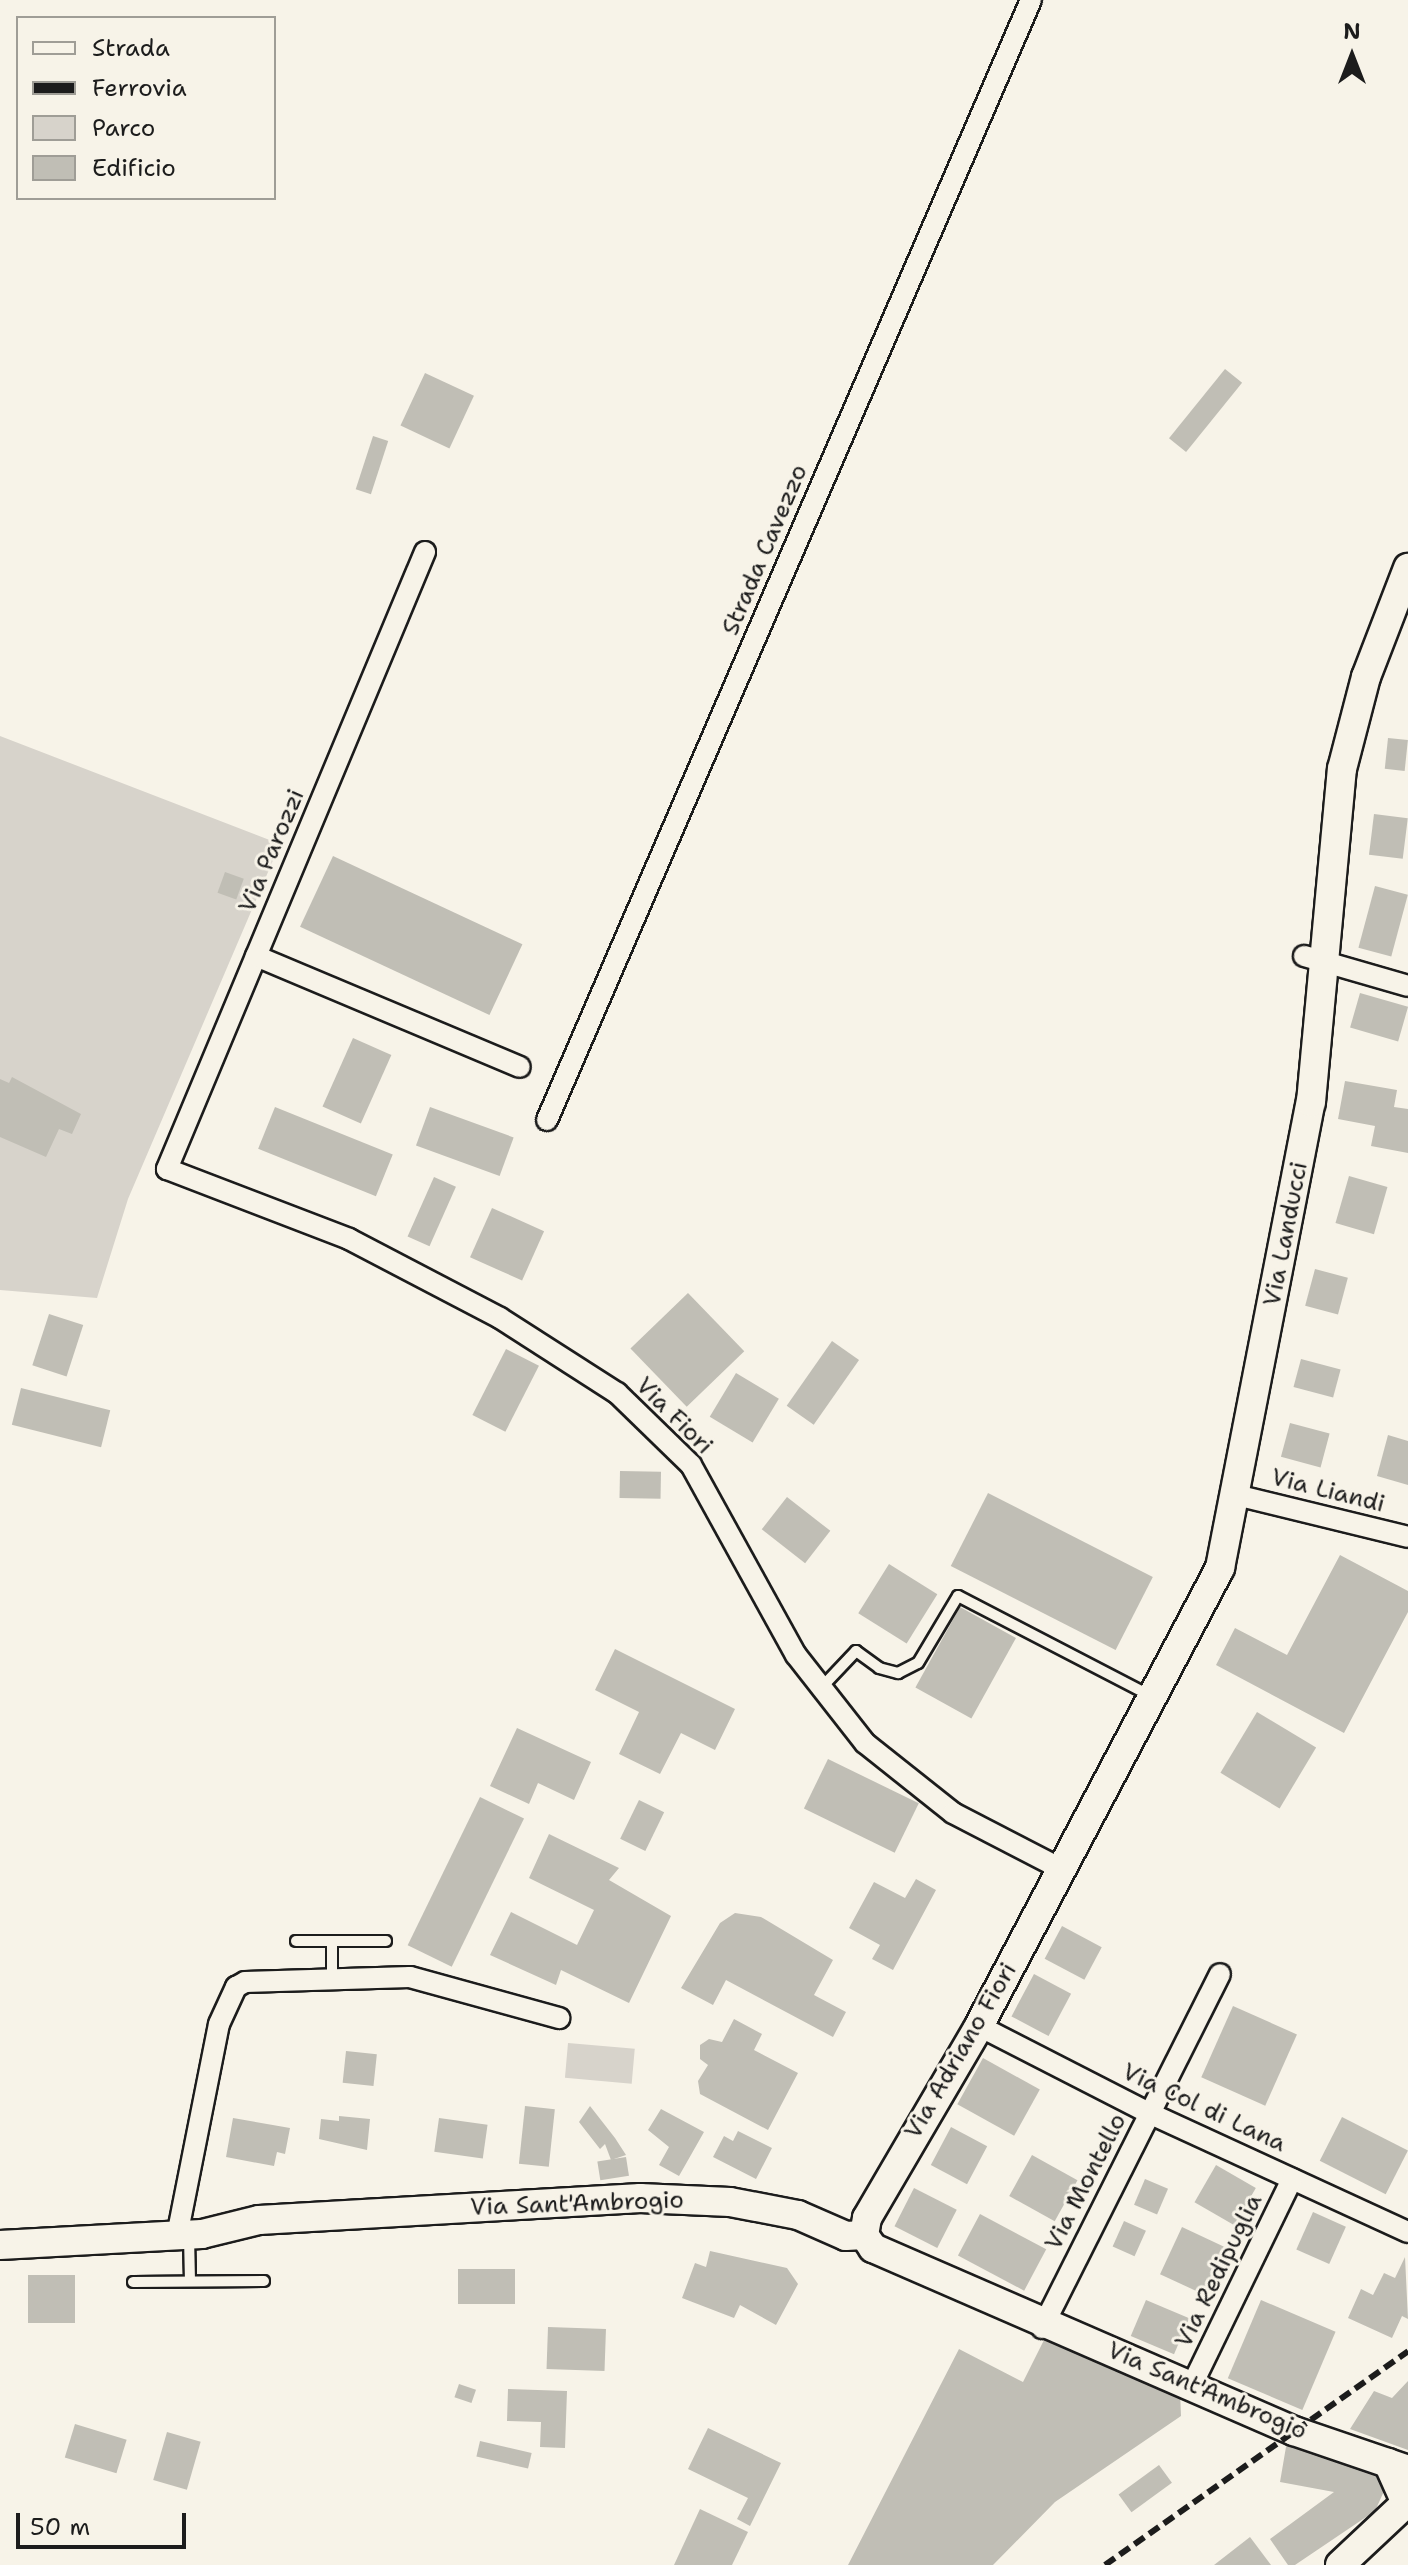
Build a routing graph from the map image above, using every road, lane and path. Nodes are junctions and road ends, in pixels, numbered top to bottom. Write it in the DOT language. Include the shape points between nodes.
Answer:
graph roads {
  1 [pos="1031,0"];
  2 [pos="425,552"];
  3 [pos="1408,568"];
  4 [pos="256,956"];
  5 [pos="1314,959"];
  6 [pos="1408,986"];
  7 [pos="520,1067"];
  8 [pos="547,1120"];
  9 [pos="167,1169"];
  10 [pos="1236,1495"];
  11 [pos="1408,1537"];
  12 [pos="821,1688"];
  13 [pos="1153,1697"];
  14 [pos="1061,1869"];
  15 [pos="296,1941"];
  16 [pos="332,1941"];
  17 [pos="386,1941"];
  18 [pos="1220,1974"];
  19 [pos="332,1979"];
  20 [pos="559,2018"];
  21 [pos="979,2026"];
  22 [pos="1149,2113"];
  23 [pos="1292,2179"];
  24 [pos="1408,2232"];
  25 [pos="864,2235"];
  26 [pos="182,2236"];
  27 [pos="1,2249"];
  28 [pos="190,2281"];
  29 [pos="264,2281"];
  30 [pos="133,2282"];
  31 [pos="1043,2325"];
  32 [pos="1192,2385"];
  33 [pos="1398,2467"];
  34 [pos="1408,2508"];
  35 [pos="1347,2560"];
  1 -- 8 [label="street, Strada Cavezzo"];
  2 -- 4 [label="street, Via Parozzi"];
  3 -- 5 [label="street, Via Landucci" via="1366,677 1342,769"];
  4 -- 7 [label="street"];
  4 -- 9 [label="street, Via Parozzi"];
  5 -- 6 [label="street"];
  5 -- 10 [label="street, Via Landucci" via="1311,1102"];
  9 -- 12 [label="street, Via Fiori" via="349,1239 500,1318 617,1393 691,1465 796,1655"];
  10 -- 11 [label="street, Via Liandi"];
  10 -- 13 [label="street, Via Landucci" via="1220,1568"];
  12 -- 13 [label="lane" via="856,1651 879,1668 898,1673 918,1663 958,1596"];
  12 -- 14 [label="street, Via Fiori" via="865,1743 953,1813"];
  13 -- 14 [label="street, Via Landucci"];
  14 -- 21 [label="street, Via Adriano Fiori"];
  15 -- 16 [label="lane"];
  16 -- 17 [label="lane"];
  16 -- 19 [label="lane"];
  18 -- 22 [label="street, Via Montello"];
  19 -- 20 [label="street" via="410,1977"];
  19 -- 26 [label="street" via="245,1982 226,1999"];
  21 -- 22 [label="street, Via Col di Lana"];
  21 -- 25 [label="street, Via Adriano Fiori" via="919,2122 867,2218"];
  22 -- 23 [label="street, Via Col di Lana"];
  22 -- 31 [label="street, Via Montello"];
  23 -- 24 [label="street, Via Col di Lana"];
  23 -- 32 [label="street, Via Redipuglia"];
  25 -- 26 [label="street, Via Sant'Ambrogio" via="846,2236 798,2215 730,2202 640,2198 259,2220"];
  25 -- 31 [label="street, Via Sant'Ambrogio" via="873,2248"];
  26 -- 27 [label="street, Via Sant'Ambrogio"];
  26 -- 28 [label="lane"];
  28 -- 29 [label="lane"];
  28 -- 30 [label="lane"];
  31 -- 32 [label="street, Via Sant'Ambrogio"];
  32 -- 33 [label="street, Via Sant'Ambrogio" via="1294,2431"];
  33 -- 34 [label="street, Via Sant'Ambrogio"];
  34 -- 35 [label="street"];
}
